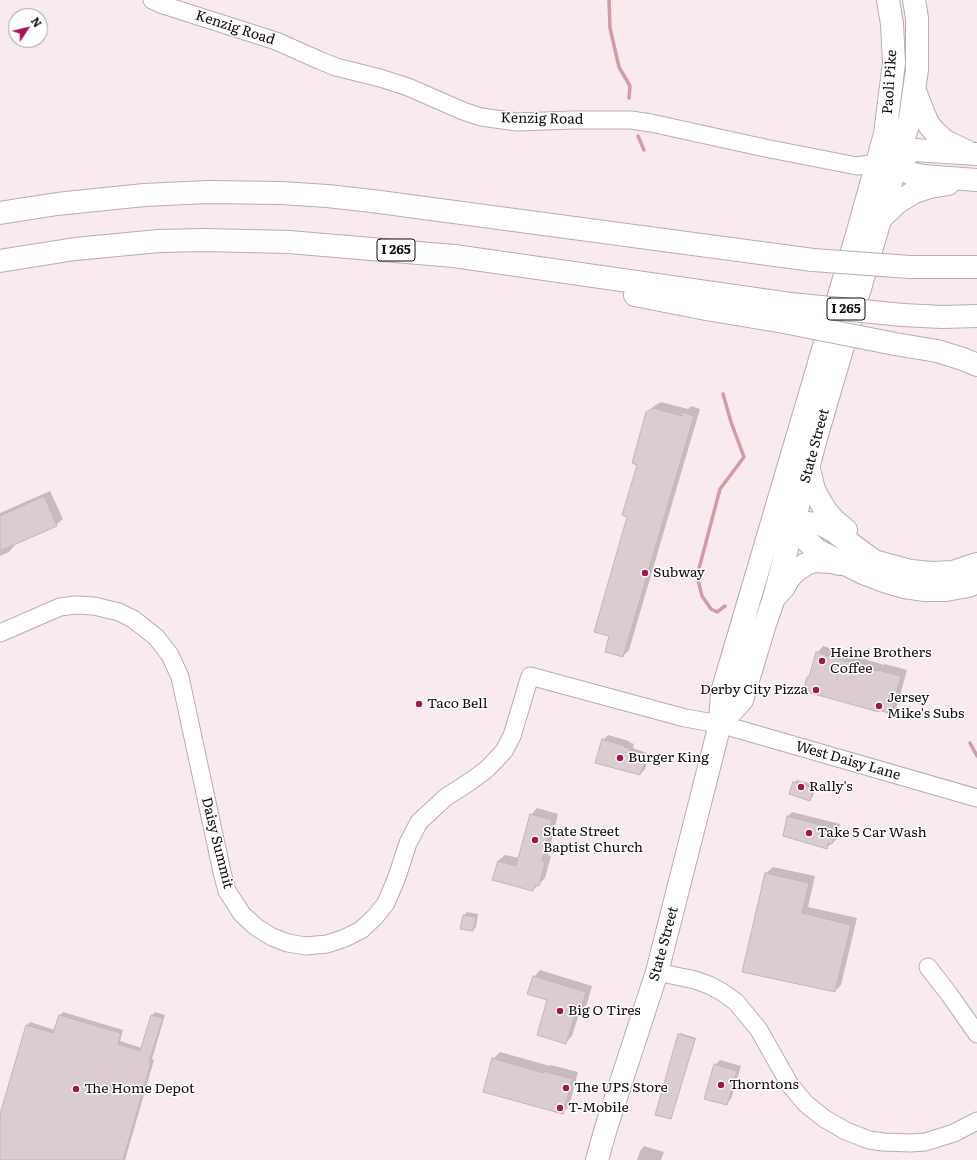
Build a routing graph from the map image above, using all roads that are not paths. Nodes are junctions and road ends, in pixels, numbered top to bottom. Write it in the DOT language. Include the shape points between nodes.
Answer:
graph roads {
  1 [pos="152,0"];
  2 [pos="888,0"];
  3 [pos="914,0"];
  4 [pos="915,91"];
  5 [pos="977,153"];
  6 [pos="898,160"];
  7 [pos="876,163"];
  8 [pos="971,180"];
  9 [pos="0,213"];
  10 [pos="880,219"];
  11 [pos="0,261"];
  12 [pos="977,267"];
  13 [pos="787,313"];
  14 [pos="977,316"];
  15 [pos="977,365"];
  16 [pos="808,469"];
  17 [pos="783,520"];
  18 [pos="977,564"];
  19 [pos="891,566"];
  20 [pos="863,573"];
  21 [pos="977,582"];
  22 [pos="774,598"];
  23 [pos="0,633"];
  24 [pos="629,703"];
  25 [pos="720,724"];
  26 [pos="977,798"];
  27 [pos="928,967"];
  28 [pos="657,972"];
  29 [pos="977,1034"];
  30 [pos="977,1121"];
  31 [pos="597,1160"];
  1 -- 7 [label="street, Kenzig Road" via="276,41 336,67 408,87 481,117 517,122 631,120 857,166"];
  2 -- 7 [label="main road, Paoli Pike" via="894,63 885,134"];
  3 -- 4 [label="main road, Paoli Pike" via="917,18"];
  4 -- 5 [label="main road" via="923,112 936,133 956,147"];
  4 -- 6 [label="main road, Paoli Pike"];
  5 -- 6 [label="main road" via="914,150"];
  6 -- 7 [label="main road"];
  6 -- 8 [label="main road" via="909,173"];
  6 -- 10 [label="main road, State Street"];
  7 -- 17 [label="main road, State Street"];
  8 -- 10 [label="main road" via="914,192"];
  9 -- 12 [label="main road, bridge" via="144,195 208,192 281,193 372,201 814,260 910,267"];
  10 -- 16 [label="main road, State Street"];
  11 -- 13 [label="main road, I 265" via="117,245 204,240 289,242 416,252 706,309"];
  13 -- 14 [label="main road, I 265, bridge"];
  13 -- 15 [label="main road, bridge" via="895,344 937,351"];
  16 -- 17 [label="main road, State Street"];
  16 -- 19 [label="main road" via="814,490 826,511"];
  17 -- 19 [label="main road" via="820,524 874,560"];
  17 -- 20 [label="main road" via="817,550"];
  17 -- 22 [label="main road, State Street"];
  17 -- 25 [label="main road, State Street" via="722,692"];
  18 -- 19 [label="main road" via="953,572 932,573"];
  20 -- 21 [label="main road" via="904,587 925,590 946,590"];
  20 -- 22 [label="main road" via="832,562 814,562 797,570"];
  22 -- 25 [label="main road, State Street" via="742,700"];
  23 -- 24 [label="street, Daisy Summit" via="60,607 75,605 119,612 133,619 156,637 170,655 180,678 227,891 242,914 256,927 272,937 306,946 327,944 345,938 361,930 375,917 386,903 408,843 419,822 446,797 487,769 504,751 512,736 530,676"];
  24 -- 25 [label="street, West Daisy Lane" via="685,718"];
  25 -- 26 [label="street, West Daisy Lane"];
  25 -- 28 [label="main road, State Street"];
  27 -- 29 [label="street"];
  28 -- 30 [label="street" via="709,985 736,1002 759,1030 790,1085 825,1119 846,1131 882,1142 925,1142 954,1133"];
  28 -- 31 [label="main road, State Street"];
}
